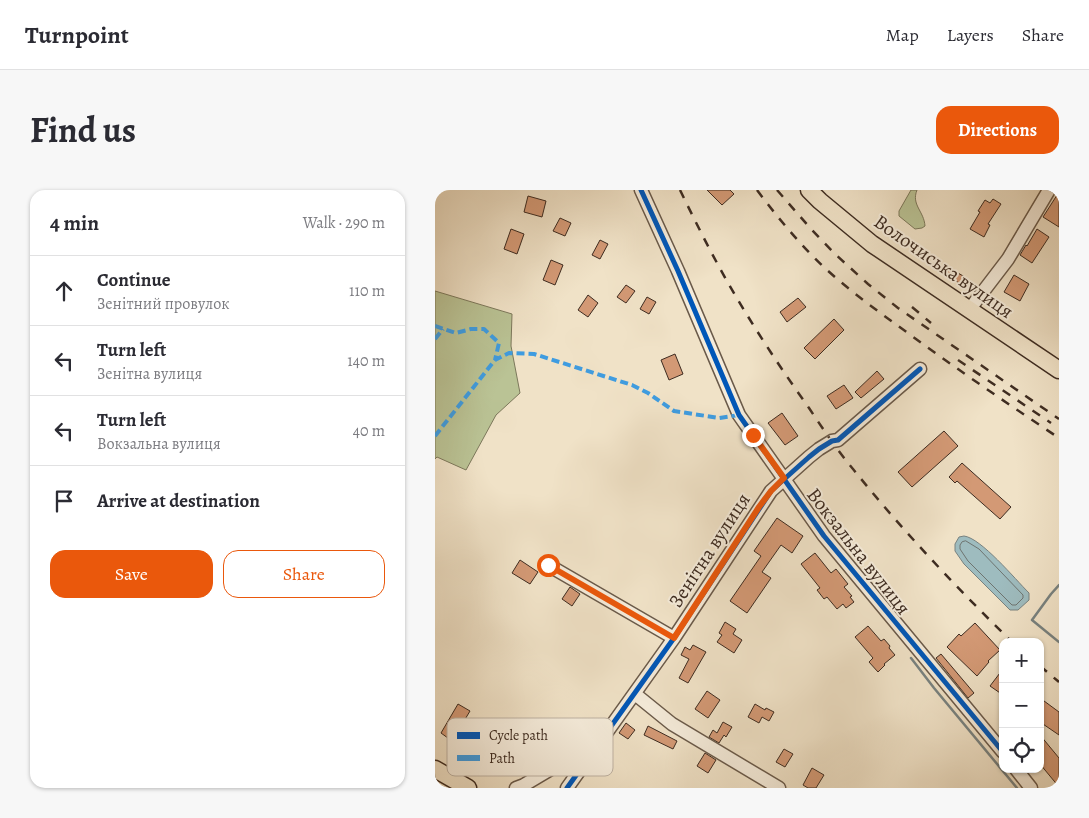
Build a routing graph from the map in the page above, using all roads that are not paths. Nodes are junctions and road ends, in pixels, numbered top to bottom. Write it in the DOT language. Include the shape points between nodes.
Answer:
graph roads {
  1 [pos="641,190"];
  2 [pos="809,190"];
  3 [pos="1049,190"];
  4 [pos="969,310"];
  5 [pos="920,369"];
  6 [pos="1059,370"];
  7 [pos="784,478"];
  8 [pos="548,565"];
  9 [pos="674,638"];
  10 [pos="635,694"];
  11 [pos="613,725"];
  12 [pos="999,747"];
  13 [pos="435,769"];
  14 [pos="1019,773"];
  15 [pos="447,776"];
  16 [pos="447,776"];
  17 [pos="540,776"];
  18 [pos="576,776"];
  19 [pos="521,787"];
  20 [pos="468,788"];
  21 [pos="567,788"];
  22 [pos="779,788"];
  23 [pos="1031,788"];
  1 -- 7 [label="street, Вокзальна вулиця" via="739,414"];
  2 -- 4 [label="main road, Волочиська вулиця" via="872,244"];
  3 -- 4 [label="street" via="1008,259"];
  4 -- 6 [label="main road, Волочиська вулиця"];
  5 -- 7 [label="street, Зенітна вулиця" via="838,440 819,449"];
  7 -- 9 [label="street, Зенітна вулиця" via="759,507"];
  7 -- 12 [label="street, Вокзальна вулиця" via="825,536"];
  8 -- 9 [label="street"];
  9 -- 10 [label="street, Зенітна вулиця"];
  10 -- 11 [label="street, Зенітна вулиця"];
  10 -- 22 [label="street" via="672,724"];
  13 -- 16 [label="main road"];
  14 -- 23 [label="street"];
  15 -- 20 [label="main road"];
  17 -- 19 [label="street"];
  18 -- 21 [label="street, Зенітна вулиця"];
}
